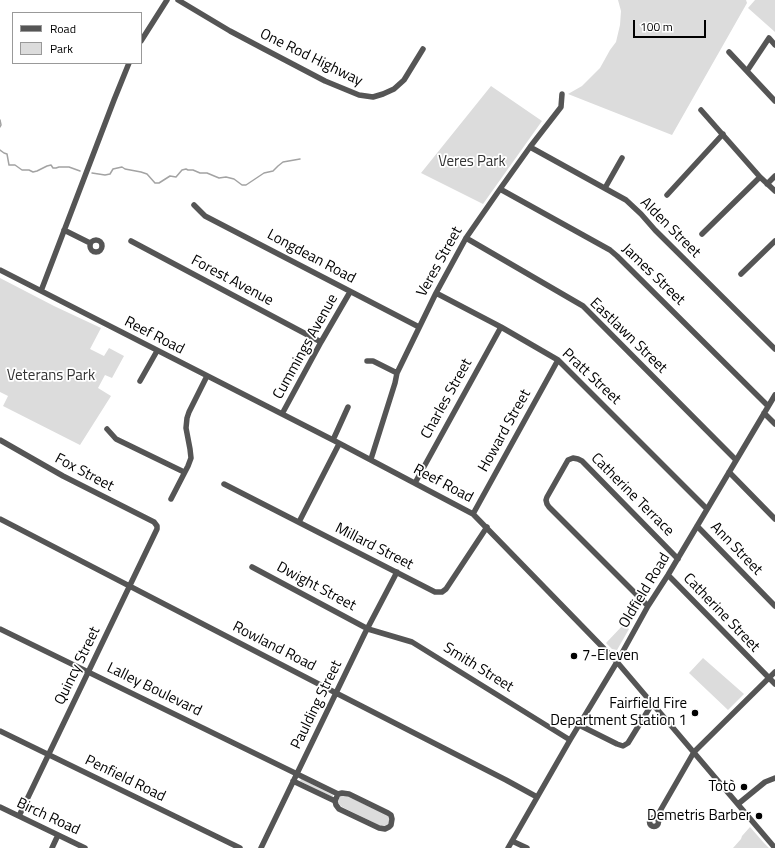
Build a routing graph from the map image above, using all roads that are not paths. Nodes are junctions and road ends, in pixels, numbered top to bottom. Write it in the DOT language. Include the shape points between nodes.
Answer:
graph roads {
  1 [pos="167,0"];
  2 [pos="178,0"];
  3 [pos="142,39"];
  4 [pos="775,46"];
  5 [pos="423,49"];
  6 [pos="729,52"];
  7 [pos="130,64"];
  8 [pos="747,71"];
  9 [pos="562,94"];
  10 [pos="775,101"];
  11 [pos="701,110"];
  12 [pos="723,134"];
  13 [pos="530,147"];
  14 [pos="622,158"];
  15 [pos="775,176"];
  16 [pos="760,177"];
  17 [pos="767,184"];
  18 [pos="605,188"];
  19 [pos="500,189"];
  20 [pos="775,191"];
  21 [pos="667,195"];
  22 [pos="194,205"];
  23 [pos="64,230"];
  24 [pos="702,234"];
  25 [pos="466,238"];
  26 [pos="131,241"];
  27 [pos="775,241"];
  28 [pos="90,243"];
  29 [pos="0,271"];
  30 [pos="741,274"];
  31 [pos="41,291"];
  32 [pos="350,292"];
  33 [pos="436,293"];
  34 [pos="419,326"];
  35 [pos="501,327"];
  36 [pos="321,342"];
  37 [pos="775,349"];
  38 [pos="157,351"];
  39 [pos="558,360"];
  40 [pos="367,361"];
  41 [pos="397,373"];
  42 [pos="207,376"];
  43 [pos="140,381"];
  44 [pos="775,395"];
  45 [pos="768,406"];
  46 [pos="348,407"];
  47 [pos="764,413"];
  48 [pos="282,414"];
  49 [pos="775,424"];
  50 [pos="107,429"];
  51 [pos="0,440"];
  52 [pos="333,440"];
  53 [pos="339,444"];
  54 [pos="371,459"];
  55 [pos="736,460"];
  56 [pos="184,472"];
  57 [pos="729,472"];
  58 [pos="415,482"];
  59 [pos="224,484"];
  60 [pos="171,499"];
  61 [pos="707,509"];
  62 [pos="473,514"];
  63 [pos="775,518"];
  64 [pos="0,519"];
  65 [pos="299,522"];
  66 [pos="157,526"];
  67 [pos="697,526"];
  68 [pos="487,527"];
  69 [pos="678,559"];
  70 [pos="252,567"];
  71 [pos="397,572"];
  72 [pos="668,575"];
  73 [pos="130,586"];
  74 [pos="648,606"];
  75 [pos="775,606"];
  76 [pos="0,628"];
  77 [pos="368,629"];
  78 [pos="617,662"];
  79 [pos="89,671"];
  80 [pos="775,672"];
  81 [pos="768,678"];
  82 [pos="775,684"];
  83 [pos="336,693"];
  84 [pos="652,704"];
  85 [pos="579,724"];
  86 [pos="0,731"];
  87 [pos="570,740"];
  88 [pos="694,752"];
  89 [pos="48,754"];
  90 [pos="298,773"];
  91 [pos="775,778"];
  92 [pos="293,782"];
  93 [pos="338,794"];
  94 [pos="537,797"];
  95 [pos="335,801"];
  96 [pos="738,804"];
  97 [pos="0,808"];
  98 [pos="19,816"];
  99 [pos="656,818"];
  100 [pos="58,834"];
  101 [pos="512,841"];
  102 [pos="227,845"];
  103 [pos="52,848"];
  104 [pos="85,848"];
  105 [pos="240,848"];
  106 [pos="261,848"];
  107 [pos="508,848"];
  108 [pos="527,848"];
  109 [pos="775,848"];
  1 -- 3 [label="street"];
  2 -- 5 [label="street, One Rod Highway" via="264,49 359,95 373,97 394,89 404,80"];
  4 -- 8 [label="street" via="769,38"];
  6 -- 8 [label="street"];
  7 -- 23 [label="street"];
  8 -- 10 [label="street"];
  9 -- 13 [label="street, Veres Street" via="561,107"];
  11 -- 12 [label="street"];
  12 -- 16 [label="street"];
  12 -- 21 [label="street"];
  13 -- 18 [label="street, Alden Street"];
  13 -- 19 [label="street, Veres Street"];
  14 -- 18 [label="street"];
  15 -- 17 [label="street"];
  16 -- 17 [label="street"];
  16 -- 24 [label="street"];
  17 -- 20 [label="street"];
  18 -- 37 [label="street, Alden Street" via="626,200 641,214"];
  19 -- 25 [label="street, Veres Street"];
  19 -- 45 [label="street, James Street" via="610,250"];
  22 -- 32 [label="street, Longdean Road" via="205,216"];
  23 -- 28 [label="street"];
  23 -- 31 [label="street"];
  25 -- 33 [label="street, Veres Street"];
  25 -- 55 [label="street, Eastlawn Street" via="583,306"];
  26 -- 36 [label="street, Forest Avenue"];
  27 -- 30 [label="street"];
  29 -- 31 [label="street, Reef Road"];
  31 -- 38 [label="street, Reef Road"];
  32 -- 34 [label="street, Longdean Road"];
  32 -- 36 [label="street, Cummings Avenue"];
  33 -- 34 [label="street, Veres Street"];
  33 -- 35 [label="street, Pratt Street"];
  34 -- 41 [label="street, Veres Street"];
  35 -- 39 [label="street, Pratt Street"];
  35 -- 58 [label="street, Charles Street"];
  36 -- 48 [label="street, Cummings Avenue"];
  38 -- 42 [label="street, Reef Road"];
  38 -- 43 [label="street"];
  39 -- 61 [label="street, Pratt Street"];
  39 -- 62 [label="street, Howard Street"];
  40 -- 41 [label="street" via="374,361"];
  41 -- 54 [label="street, Veres Street"];
  42 -- 48 [label="street, Reef Road"];
  42 -- 56 [label="street" via="187,418 186,428 191,454"];
  44 -- 45 [label="street, Oldfield Road"];
  45 -- 47 [label="street, Oldfield Road"];
  46 -- 52 [label="street"];
  47 -- 49 [label="street"];
  47 -- 55 [label="street, Oldfield Road"];
  48 -- 52 [label="street, Reef Road"];
  50 -- 56 [label="street" via="116,439"];
  51 -- 66 [label="street, Fox Street" via="62,476 154,522"];
  52 -- 53 [label="street, Reef Road"];
  53 -- 54 [label="street, Reef Road"];
  53 -- 65 [label="street"];
  54 -- 58 [label="street, Reef Road"];
  55 -- 57 [label="street, Oldfield Road"];
  56 -- 60 [label="street"];
  57 -- 61 [label="street, Oldfield Road"];
  57 -- 63 [label="street"];
  58 -- 62 [label="street, Reef Road"];
  59 -- 65 [label="street, Millard Street"];
  61 -- 67 [label="street, Oldfield Road"];
  62 -- 68 [label="street, Reef Road"];
  64 -- 73 [label="street, Rowland Road"];
  65 -- 71 [label="street, Millard Street"];
  66 -- 73 [label="street, Quincy Street"];
  67 -- 69 [label="street, Oldfield Road"];
  67 -- 75 [label="street, Ann Street"];
  68 -- 71 [label="street, Millard Street" via="442,592 435,592"];
  68 -- 78 [label="street, Reef Road"];
  69 -- 72 [label="street, Oldfield Road"];
  69 -- 74 [label="street, Catherine Terrace" via="582,461 573,458 568,460 546,498 547,504"];
  70 -- 77 [label="street, Dwight Street"];
  71 -- 77 [label="street, Paulding Street"];
  72 -- 74 [label="street, Oldfield Road"];
  72 -- 81 [label="street, Catherine Street"];
  73 -- 79 [label="street, Quincy Street"];
  73 -- 83 [label="street, Rowland Road"];
  74 -- 78 [label="street, Oldfield Road"];
  76 -- 79 [label="street, Lalley Boulevard"];
  77 -- 83 [label="street, Paulding Street"];
  77 -- 87 [label="street, Smith Street" via="412,642"];
  78 -- 84 [label="street, Reef Road"];
  78 -- 85 [label="street, Oldfield Road"];
  79 -- 89 [label="street, Quincy Street"];
  79 -- 90 [label="street, Lalley Boulevard"];
  80 -- 81 [label="street"];
  81 -- 82 [label="street, Catherine Street"];
  81 -- 88 [label="street"];
  83 -- 90 [label="street, Paulding Street"];
  83 -- 94 [label="street, Rowland Road"];
  84 -- 85 [label="street" via="628,743 623,746"];
  84 -- 88 [label="street, Reef Road"];
  85 -- 87 [label="street, Oldfield Road"];
  86 -- 89 [label="street, Penfield Road"];
  87 -- 94 [label="street, Oldfield Road"];
  88 -- 96 [label="street, Reef Road"];
  88 -- 99 [label="street"];
  89 -- 98 [label="street, Quincy Street"];
  89 -- 102 [label="street, Penfield Road"];
  90 -- 92 [label="street, Paulding Street"];
  90 -- 93 [label="street, Lalley Boulevard"];
  91 -- 96 [label="street"];
  92 -- 95 [label="street"];
  92 -- 106 [label="street, Paulding Street"];
  93 -- 95 [label="street"];
  93 -- 95 [label="street, Lalley Boulevard" via="349,794 388,812 392,819 391,826 379,828 339,809"];
  94 -- 101 [label="street, Oldfield Road"];
  96 -- 109 [label="street, Reef Road"];
  97 -- 98 [label="street, Birch Road"];
  98 -- 100 [label="street, Birch Road"];
  100 -- 103 [label="street"];
  100 -- 104 [label="street, Birch Road"];
  101 -- 107 [label="street, Oldfield Road"];
  101 -- 108 [label="street"];
  102 -- 105 [label="street, Penfield Road"];
}
